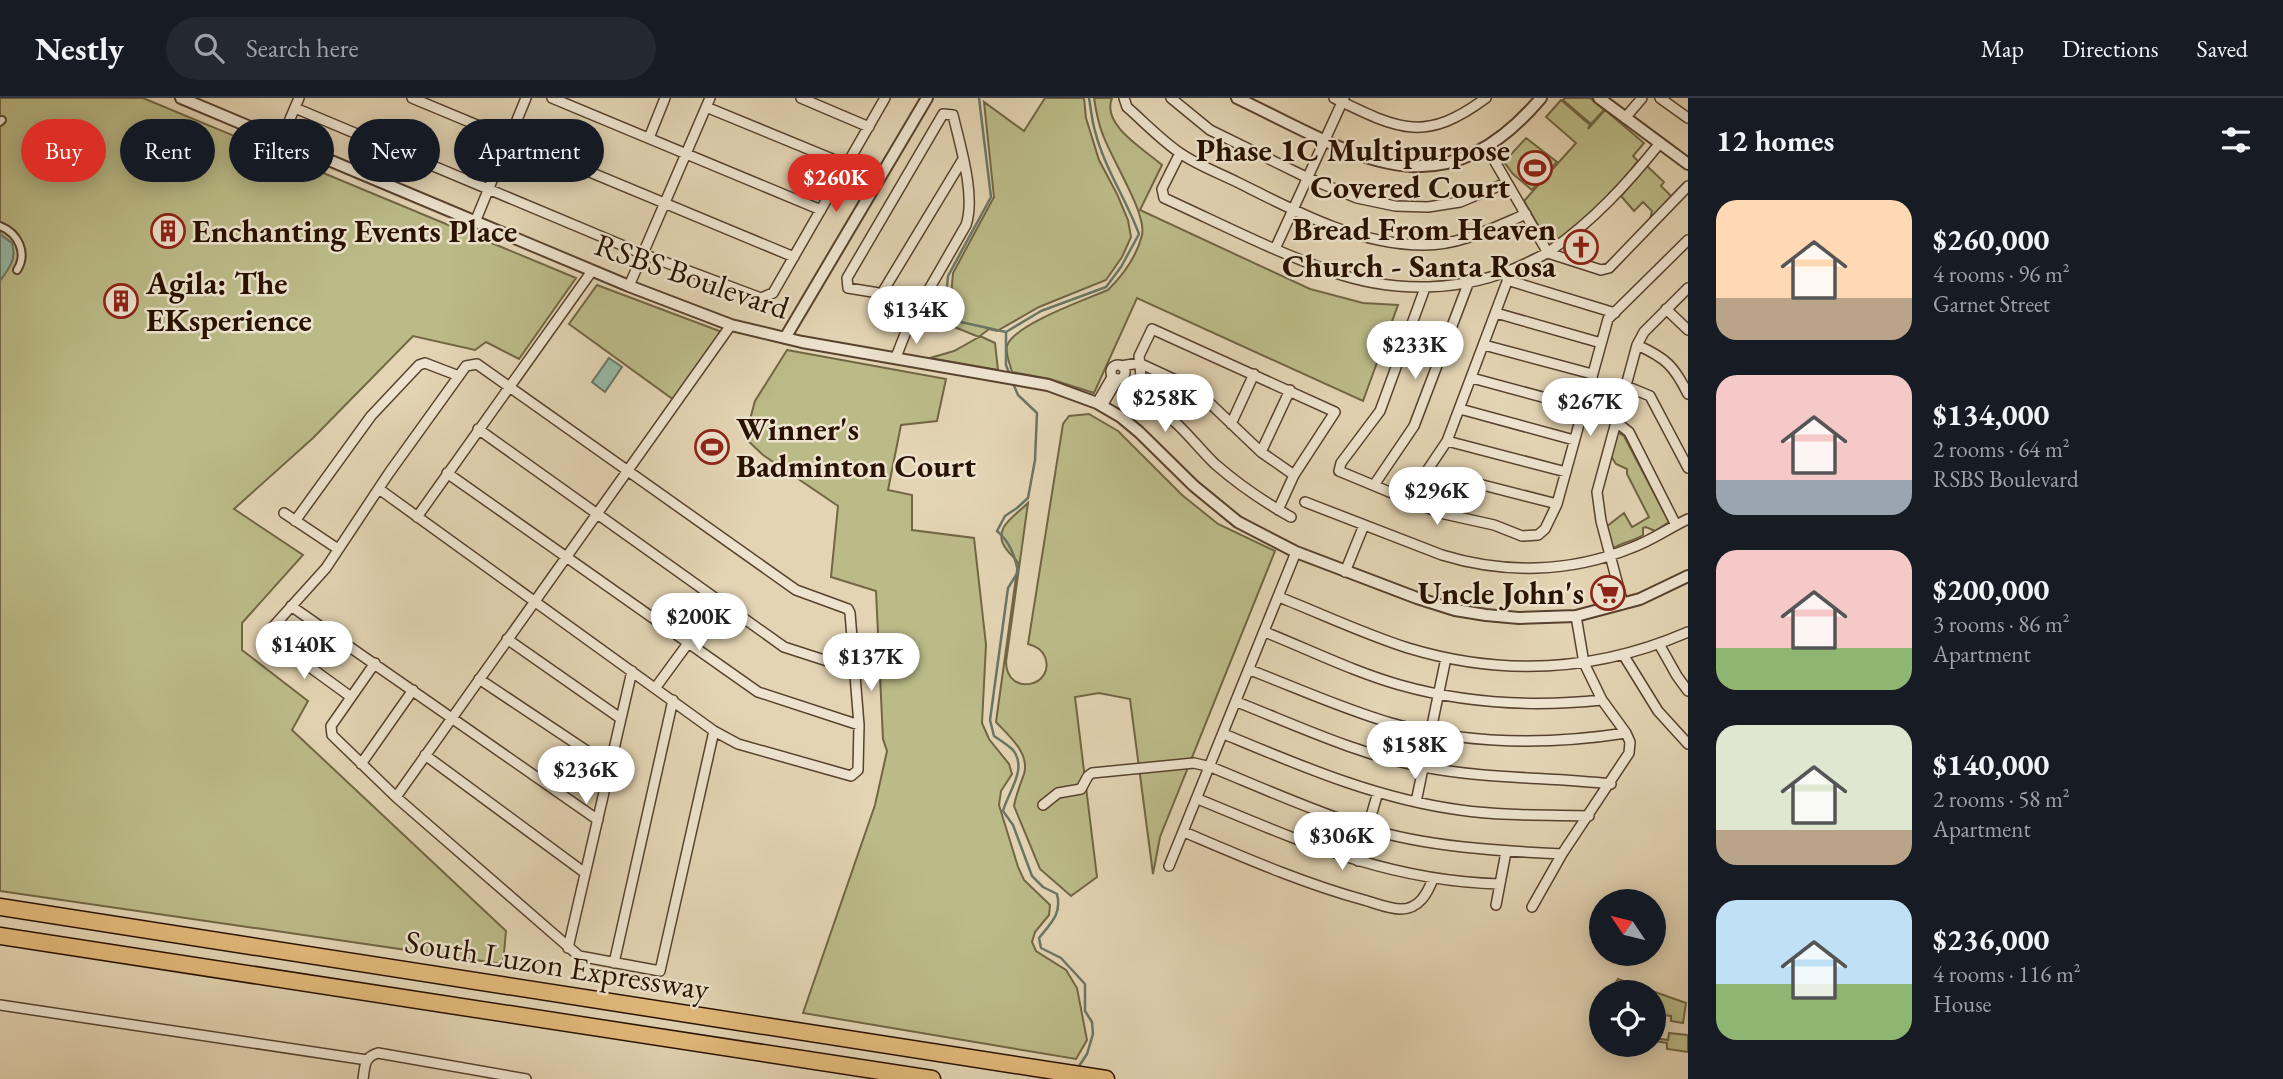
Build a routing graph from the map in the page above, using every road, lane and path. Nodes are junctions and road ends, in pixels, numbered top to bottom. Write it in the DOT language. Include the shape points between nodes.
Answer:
graph roads {
  1 [pos="181,98"];
  2 [pos="299,98"];
  3 [pos="412,98"];
  4 [pos="526,98"];
  5 [pos="552,98"];
  6 [pos="665,98"];
  7 [pos="801,98"];
  8 [pos="885,98"];
  9 [pos="927,98"];
  10 [pos="1171,98"];
  11 [pos="1237,98"];
  12 [pos="1486,98"];
  13 [pos="1541,98"];
  14 [pos="1599,98"];
  15 [pos="1642,98"];
  16 [pos="1660,98"];
  17 [pos="1124,99"];
  18 [pos="1340,99"];
  19 [pos="708,103"];
  20 [pos="295,108"];
  21 [pos="1625,118"];
  22 [pos="1688,118"];
  23 [pos="231,119"];
  24 [pos="290,119"];
  25 [pos="462,119"];
  26 [pos="517,119"];
  27 [pos="869,127"];
  28 [pos="649,138"];
  29 [pos="1325,140"];
  30 [pos="1660,143"];
  31 [pos="1487,148"];
  32 [pos="686,153"];
  33 [pos="1180,153"];
  34 [pos="963,159"];
  35 [pos="334,162"];
  36 [pos="1688,164"];
  37 [pos="847,165"];
  38 [pos="604,178"];
  39 [pos="1308,178"];
  40 [pos="492,182"];
  41 [pos="1506,183"];
  42 [pos="1688,186"];
  43 [pos="489,189"];
  44 [pos="664,203"];
  45 [pos="821,209"];
  46 [pos="1293,210"];
  47 [pos="1526,214"];
  48 [pos="475,222"];
  49 [pos="0,226"];
  50 [pos="1688,240"];
  51 [pos="1275,249"];
  52 [pos="1548,253"];
  53 [pos="643,254"];
  54 [pos="794,257"];
  55 [pos="17,270"];
  56 [pos="592,271"];
  57 [pos="1509,276"];
  58 [pos="1468,284"];
  59 [pos="629,286"];
  60 [pos="1688,288"];
  61 [pos="1425,289"];
  62 [pos="882,293"];
  63 [pos="922,300"];
  64 [pos="1666,309"];
  65 [pos="1496,313"];
  66 [pos="1615,313"];
  67 [pos="732,325"];
  68 [pos="1688,330"];
  69 [pos="785,338"];
  70 [pos="1601,343"];
  71 [pos="1484,345"];
  72 [pos="1637,345"];
  73 [pos="896,357"];
  74 [pos="1143,367"];
  75 [pos="1254,374"];
  76 [pos="1592,374"];
  77 [pos="459,376"];
  78 [pos="1472,377"];
  79 [pos="509,386"];
  80 [pos="1626,386"];
  81 [pos="1290,390"];
  82 [pos="1688,394"];
  83 [pos="1099,405"];
  84 [pos="1583,408"];
  85 [pos="1460,409"];
  86 [pos="1616,422"];
  87 [pos="1231,424"];
  88 [pos="478,429"];
  89 [pos="1574,440"];
  90 [pos="1447,441"];
  91 [pos="1261,452"];
  92 [pos="1688,468"];
  93 [pos="628,471"];
  94 [pos="1428,471"];
  95 [pos="1566,472"];
  96 [pos="447,473"];
  97 [pos="1294,475"];
  98 [pos="1374,485"];
  99 [pos="379,489"];
  100 [pos="1408,499"];
  101 [pos="1305,502"];
  102 [pos="1557,504"];
  103 [pos="1278,510"];
  104 [pos="284,513"];
  105 [pos="597,514"];
  106 [pos="417,517"];
  107 [pos="1291,517"];
  108 [pos="1688,519"];
  109 [pos="295,521"];
  110 [pos="1364,525"];
  111 [pos="1676,525"];
  112 [pos="338,550"];
  113 [pos="1296,552"];
  114 [pos="1609,556"];
  115 [pos="565,558"];
  116 [pos="1346,572"];
  117 [pos="1688,576"];
  118 [pos="1279,597"];
  119 [pos="534,601"];
  120 [pos="719,601"];
  121 [pos="1623,604"];
  122 [pos="291,606"];
  123 [pos="1576,616"];
  124 [pos="1265,632"];
  125 [pos="1688,632"];
  126 [pos="507,639"];
  127 [pos="688,643"];
  128 [pos="1659,645"];
  129 [pos="1624,656"];
  130 [pos="1446,658"];
  131 [pos="375,663"];
  132 [pos="1584,663"];
  133 [pos="855,670"];
  134 [pos="1250,670"];
  135 [pos="632,671"];
  136 [pos="479,679"];
  137 [pos="656,687"];
  138 [pos="413,690"];
  139 [pos="1688,691"];
  140 [pos="1438,695"];
  141 [pos="351,697"];
  142 [pos="1602,699"];
  143 [pos="673,700"];
  144 [pos="1237,702"];
  145 [pos="451,718"];
  146 [pos="620,718"];
  147 [pos="859,725"];
  148 [pos="714,731"];
  149 [pos="1430,732"];
  150 [pos="1626,733"];
  151 [pos="1224,734"];
  152 [pos="1688,744"];
  153 [pos="425,755"];
  154 [pos="361,764"];
  155 [pos="1211,767"];
  156 [pos="1423,767"];
  157 [pos="611,768"];
  158 [pos="1611,784"];
  159 [pos="1378,792"];
  160 [pos="396,797"];
  161 [pos="1198,799"];
  162 [pos="1416,802"];
  163 [pos="1043,805"];
  164 [pos="1589,816"];
  165 [pos="598,820"];
  166 [pos="1368,829"];
  167 [pos="1184,832"];
  168 [pos="1507,852"];
  169 [pos="1562,854"];
  170 [pos="1358,861"];
  171 [pos="1170,866"];
  172 [pos="585,873"];
  173 [pos="1433,879"];
  174 [pos="1499,884"];
  175 [pos="1496,905"];
  176 [pos="0,907"];
  177 [pos="1532,907"];
  178 [pos="0,936"];
  179 [pos="568,948"];
  180 [pos="614,963"];
  181 [pos="0,1005"];
  182 [pos="367,1060"];
  183 [pos="480,1075"];
  184 [pos="1099,1078"];
  185 [pos="363,1079"];
  186 [pos="526,1079"];
  187 [pos="932,1079"];
  1 -- 23 [label="street, RSBS Boulevard"];
  2 -- 20 [label="street"];
  3 -- 25 [label="street"];
  4 -- 26 [label="street"];
  5 -- 28 [label="street"];
  6 -- 28 [label="street"];
  7 -- 27 [label="street"];
  8 -- 27 [label="street"];
  9 -- 69 [label="street" via="828,263 815,276"];
  10 -- 39 [label="street" via="1210,130"];
  11 -- 29 [label="street"];
  12 -- 18 [label="street" via="1449,121 1410,128 1386,123"];
  13 -- 31 [label="street"];
  14 -- 21 [label="street"];
  15 -- 21 [label="street"];
  16 -- 22 [label="street"];
  17 -- 33 [label="street" via="1127,107"];
  18 -- 29 [label="street"];
  19 -- 32 [label="street"];
  19 -- 37 [label="street"];
  20 -- 24 [label="street"];
  20 -- 43 [label="street"];
  21 -- 30 [label="street"];
  27 -- 37 [label="street"];
  28 -- 32 [label="street"];
  29 -- 31 [label="street" via="1380,162 1409,167 1456,160"];
  29 -- 39 [label="street"];
  30 -- 36 [label="street"];
  30 -- 52 [label="street" via="1614,198"];
  31 -- 41 [label="street"];
  32 -- 44 [label="street"];
  32 -- 45 [label="street"];
  33 -- 46 [label="street"];
  33 -- 51 [label="street" via="1163,189 1164,198"];
  34 -- 62 [label="street"];
  34 -- 62 [label="street" via="953,115 943,114 847,278 848,288"];
  34 -- 63 [label="street" via="970,216"];
  35 -- 48 [label="street, RSBS Boulevard"];
  37 -- 45 [label="street"];
  38 -- 44 [label="street"];
  39 -- 41 [label="street" via="1357,198 1428,207 1460,202"];
  39 -- 46 [label="street"];
  40 -- 43 [label="street"];
  41 -- 47 [label="street"];
  42 -- 52 [label="street" via="1609,268 1601,270"];
  43 -- 48 [label="street"];
  43 -- 53 [label="street"];
  44 -- 53 [label="street"];
  44 -- 54 [label="street"];
  45 -- 54 [label="street"];
  46 -- 47 [label="street" via="1349,233 1423,245 1480,233"];
  46 -- 51 [label="street"];
  47 -- 52 [label="street"];
  48 -- 56 [label="street, RSBS Boulevard"];
  49 -- 55 [label="street" via="11,232 21,247"];
  50 -- 66 [label="street"];
  51 -- 61 [label="street" via="1332,272"];
  52 -- 57 [label="street"];
  53 -- 54 [label="street" via="761,299 772,293"];
  53 -- 59 [label="street"];
  56 -- 59 [label="street, RSBS Boulevard"];
  56 -- 79 [label="street"];
  57 -- 58 [label="street"];
  57 -- 65 [label="street"];
  57 -- 66 [label="street"];
  58 -- 61 [label="street"];
  58 -- 98 [label="street" via="1414,426"];
  59 -- 67 [label="street, RSBS Boulevard"];
  60 -- 64 [label="street"];
  61 -- 98 [label="street" via="1380,411 1339,467 1342,473"];
  62 -- 63 [label="street"];
  63 -- 73 [label="street"];
  64 -- 68 [label="street"];
  64 -- 72 [label="street"];
  65 -- 70 [label="street"];
  65 -- 71 [label="street"];
  66 -- 70 [label="street" via="1608,319"];
  67 -- 69 [label="street, RSBS Boulevard"];
  67 -- 93 [label="street"];
  69 -- 73 [label="street, RSBS Boulevard"];
  70 -- 76 [label="street"];
  71 -- 76 [label="street"];
  71 -- 78 [label="street"];
  72 -- 80 [label="street"];
  72 -- 82 [label="street" via="1667,361"];
  73 -- 83 [label="street, RSBS Boulevard" via="1048,384"];
  74 -- 75 [label="street" via="1139,356 1152,330"];
  74 -- 83 [label="street" via="1119,374"];
  74 -- 87 [label="street" via="1195,389"];
  74 -- 103 [label="street" via="1143,397 1223,470"];
  75 -- 81 [label="street"];
  75 -- 87 [label="street"];
  76 -- 84 [label="street"];
  77 -- 79 [label="street" via="466,366 477,363"];
  77 -- 99 [label="street"];
  77 -- 109 [label="street" via="425,363 419,365 371,416"];
  78 -- 84 [label="street"];
  78 -- 85 [label="street"];
  79 -- 88 [label="street"];
  79 -- 93 [label="street"];
  80 -- 86 [label="street"];
  80 -- 92 [label="street" via="1650,396"];
  81 -- 91 [label="street"];
  81 -- 97 [label="street" via="1335,412"];
  83 -- 113 [label="street, RSBS Boulevard" via="1139,432 1217,507"];
  84 -- 89 [label="street"];
  85 -- 89 [label="street"];
  85 -- 90 [label="street"];
  86 -- 111 [label="street" via="1629,432"];
  86 -- 114 [label="street" via="1597,492"];
  87 -- 91 [label="street"];
  88 -- 96 [label="street"];
  88 -- 105 [label="street"];
  89 -- 95 [label="street"];
  90 -- 94 [label="street"];
  90 -- 95 [label="street"];
  91 -- 97 [label="street"];
  93 -- 105 [label="street"];
  93 -- 133 [label="street" via="796,590 848,610"];
  94 -- 100 [label="street"];
  94 -- 102 [label="street"];
  95 -- 102 [label="street"];
  96 -- 106 [label="street"];
  96 -- 115 [label="street"];
  97 -- 103 [label="street"];
  98 -- 100 [label="street"];
  99 -- 106 [label="street"];
  99 -- 112 [label="street"];
  100 -- 102 [label="street" via="1453,517 1529,537 1545,529"];
  101 -- 110 [label="street"];
  103 -- 107 [label="street"];
  104 -- 109 [label="street"];
  105 -- 115 [label="street"];
  105 -- 120 [label="street"];
  106 -- 119 [label="street"];
  108 -- 111 [label="street"];
  109 -- 112 [label="street"];
  110 -- 114 [label="street" via="1483,566 1563,567"];
  110 -- 116 [label="street"];
  111 -- 114 [label="street"];
  112 -- 122 [label="street"];
  113 -- 116 [label="street, RSBS Boulevard"];
  113 -- 118 [label="street"];
  114 -- 121 [label="street"];
  115 -- 119 [label="street"];
  115 -- 127 [label="street"];
  116 -- 123 [label="street, RSBS Boulevard" via="1455,610 1519,618"];
  117 -- 121 [label="street, RSBS Boulevard"];
  118 -- 124 [label="street"];
  118 -- 130 [label="street" via="1384,640"];
  119 -- 126 [label="street"];
  119 -- 135 [label="street"];
  120 -- 127 [label="street"];
  120 -- 133 [label="street" via="784,647"];
  121 -- 123 [label="street, RSBS Boulevard"];
  122 -- 131 [label="street"];
  122 -- 141 [label="street" via="271,629 274,641"];
  123 -- 132 [label="street"];
  124 -- 134 [label="street"];
  124 -- 140 [label="street" via="1370,675"];
  125 -- 128 [label="street"];
  126 -- 136 [label="street"];
  126 -- 146 [label="street"];
  127 -- 137 [label="street"];
  127 -- 147 [label="street" via="758,692"];
  128 -- 129 [label="street"];
  128 -- 139 [label="street"];
  129 -- 132 [label="street"];
  129 -- 152 [label="street" via="1658,711"];
  130 -- 132 [label="street" via="1501,666"];
  130 -- 140 [label="street"];
  131 -- 138 [label="street"];
  131 -- 141 [label="street"];
  132 -- 142 [label="street"];
  133 -- 147 [label="street"];
  134 -- 144 [label="street"];
  134 -- 149 [label="street" via="1391,723"];
  135 -- 137 [label="street"];
  135 -- 146 [label="street"];
  136 -- 145 [label="street"];
  136 -- 157 [label="street"];
  137 -- 143 [label="street"];
  138 -- 145 [label="street"];
  138 -- 154 [label="street"];
  140 -- 142 [label="street" via="1529,705"];
  140 -- 149 [label="street"];
  141 -- 154 [label="street" via="330,731"];
  142 -- 150 [label="street"];
  143 -- 148 [label="street"];
  143 -- 180 [label="street"];
  144 -- 151 [label="street"];
  144 -- 156 [label="street" via="1342,744"];
  145 -- 153 [label="street"];
  145 -- 165 [label="street"];
  146 -- 157 [label="street"];
  147 -- 148 [label="street" via="858,770 851,775 738,744"];
  148 -- 180 [label="street" via="660,971"];
  149 -- 150 [label="street" via="1522,742"];
  149 -- 156 [label="street"];
  150 -- 158 [label="street" via="1629,753"];
  151 -- 155 [label="street"];
  151 -- 159 [label="street" via="1328,777"];
  153 -- 160 [label="street"];
  153 -- 172 [label="street"];
  154 -- 160 [label="street"];
  155 -- 161 [label="street"];
  155 -- 163 [label="street" via="1194,763 1092,773 1081,789 1058,793"];
  155 -- 166 [label="street"];
  156 -- 158 [label="street"];
  156 -- 162 [label="street"];
  157 -- 165 [label="street"];
  158 -- 164 [label="street"];
  159 -- 162 [label="street"];
  159 -- 166 [label="street"];
  160 -- 179 [label="street"];
  161 -- 167 [label="street"];
  161 -- 170 [label="street"];
  162 -- 164 [label="street" via="1461,810"];
  164 -- 169 [label="street"];
  165 -- 172 [label="street"];
  166 -- 168 [label="street"];
  166 -- 170 [label="street"];
  167 -- 171 [label="street"];
  167 -- 173 [label="street" via="1287,875 1399,909 1426,897"];
  168 -- 169 [label="street"];
  168 -- 174 [label="street"];
  169 -- 177 [label="street"];
  170 -- 173 [label="street"];
  172 -- 179 [label="street"];
  173 -- 174 [label="street"];
  174 -- 175 [label="street"];
  176 -- 184 [label="highway, South Luzon Expressway"];
  178 -- 187 [label="highway, South Luzon Expressway"];
  179 -- 180 [label="street" via="579,956"];
  181 -- 182 [label="street"];
  182 -- 183 [label="street" via="378,1053"];
  182 -- 185 [label="street"];
  183 -- 186 [label="street"];
}
